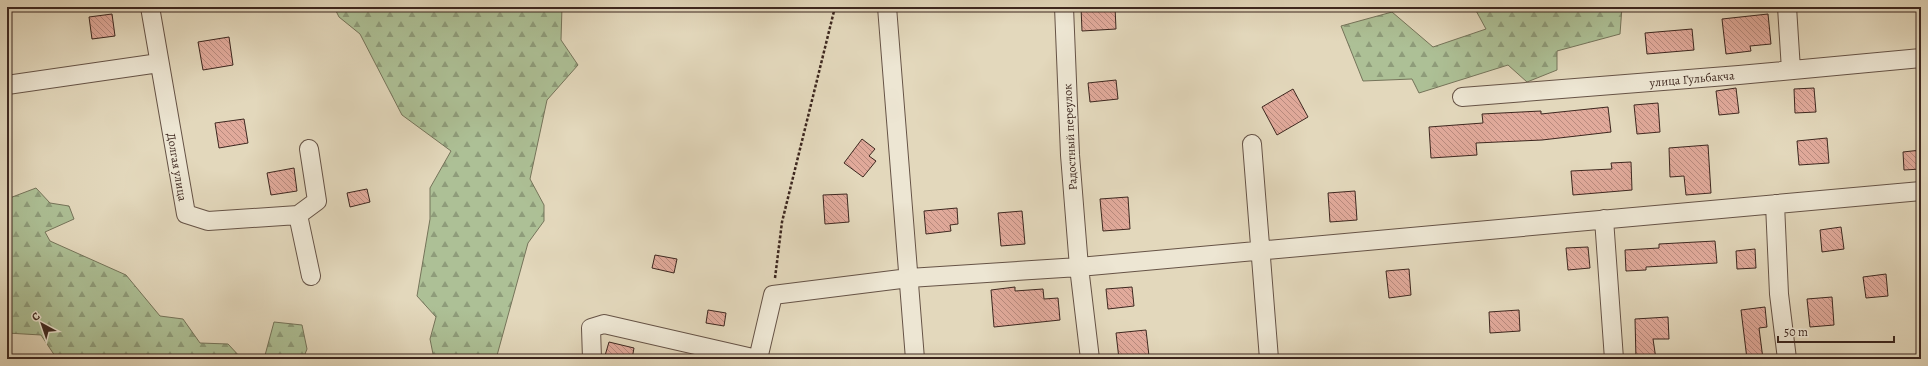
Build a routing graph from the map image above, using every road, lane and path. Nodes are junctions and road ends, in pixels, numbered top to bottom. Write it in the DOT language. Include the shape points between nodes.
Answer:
graph roads {
  1 [pos="150,7"];
  2 [pos="835,7"];
  3 [pos="887,7"];
  4 [pos="1064,7"];
  5 [pos="1787,7"];
  6 [pos="1921,58"];
  7 [pos="159,63"];
  8 [pos="1791,70"];
  9 [pos="7,85"];
  10 [pos="1462,97"];
  11 [pos="1252,144"];
  12 [pos="309,149"];
  13 [pos="1921,191"];
  14 [pos="1775,204"];
  15 [pos="298,215"];
  16 [pos="1604,219"];
  17 [pos="1260,251"];
  18 [pos="1079,267"];
  19 [pos="311,276"];
  20 [pos="909,278"];
  21 [pos="773,295"];
  22 [pos="592,359"];
  23 [pos="758,359"];
  24 [pos="915,359"];
  25 [pos="1090,359"];
  26 [pos="1269,359"];
  27 [pos="1614,359"];
  28 [pos="1787,359"];
  1 -- 7 [label="street, Долгая улица"];
  2 -- 21 [label="path" via="782,222"];
  3 -- 20 [label="street"];
  4 -- 18 [label="street, Радостный переулок" via="1070,155"];
  5 -- 8 [label="street"];
  6 -- 8 [label="street, улица Гульбакча"];
  7 -- 9 [label="street"];
  7 -- 15 [label="street, Долгая улица" via="186,214 208,221"];
  8 -- 10 [label="street, улица Гульбакча"];
  11 -- 17 [label="street"];
  12 -- 15 [label="street" via="317,201"];
  13 -- 14 [label="street"];
  14 -- 16 [label="street"];
  14 -- 28 [label="street" via="1779,294"];
  15 -- 19 [label="street"];
  16 -- 17 [label="street"];
  16 -- 27 [label="street"];
  17 -- 18 [label="street"];
  17 -- 26 [label="street"];
  18 -- 20 [label="street"];
  18 -- 25 [label="street, Радостный переулок"];
  20 -- 21 [label="street"];
  20 -- 24 [label="street"];
  21 -- 23 [label="street"];
  22 -- 23 [label="street" via="591,328 604,324"];
}
